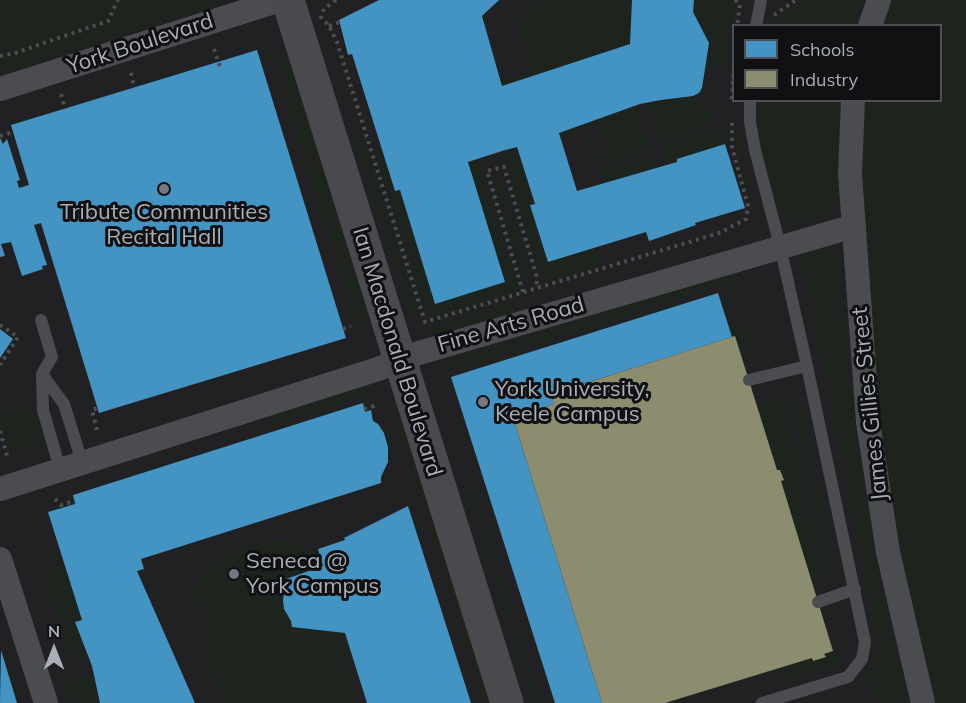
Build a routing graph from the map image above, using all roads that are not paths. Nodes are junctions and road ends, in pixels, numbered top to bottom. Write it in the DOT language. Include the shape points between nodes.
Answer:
graph roads {
  1 [pos="280,0"];
  2 [pos="288,0"];
  3 [pos="761,0"];
  4 [pos="879,0"];
  5 [pos="756,24"];
  6 [pos="871,24"];
  7 [pos="0,88"];
  8 [pos="750,102"];
  9 [pos="853,102"];
  10 [pos="854,225"];
  11 [pos="780,246"];
  12 [pos="41,320"];
  13 [pos="400,360"];
  14 [pos="807,366"];
  15 [pos="42,374"];
  16 [pos="749,380"];
  17 [pos="71,465"];
  18 [pos="0,489"];
  19 [pos="0,559"];
  20 [pos="855,589"];
  21 [pos="818,602"];
  22 [pos="46,703"];
  23 [pos="507,703"];
  24 [pos="762,703"];
  25 [pos="923,703"];
  1 -- 7 [label="street, York Boulevard"];
  2 -- 13 [label="street, Ian Macdonald Boulevard"];
  3 -- 5 [label="lane"];
  4 -- 6 [label="street"];
  8 -- 11 [label="lane" via="755,150"];
  9 -- 10 [label="street, James Gillies Street" via="850,174"];
  10 -- 11 [label="street, Fine Arts Road"];
  10 -- 25 [label="street, James Gillies Street" via="868,422 877,487"];
  11 -- 13 [label="street, Fine Arts Road"];
  11 -- 14 [label="lane"];
  12 -- 15 [label="lane" via="52,357"];
  13 -- 17 [label="street, Fine Arts Road"];
  13 -- 23 [label="street, Ian Macdonald Boulevard"];
  14 -- 16 [label="lane"];
  14 -- 20 [label="lane"];
  15 -- 17 [label="lane" via="43,410"];
  15 -- 17 [label="lane" via="64,404"];
  17 -- 18 [label="street, Fine Arts Road"];
  19 -- 22 [label="street"];
  20 -- 21 [label="lane"];
  20 -- 24 [label="lane" via="865,642 862,659 848,676"];
}
